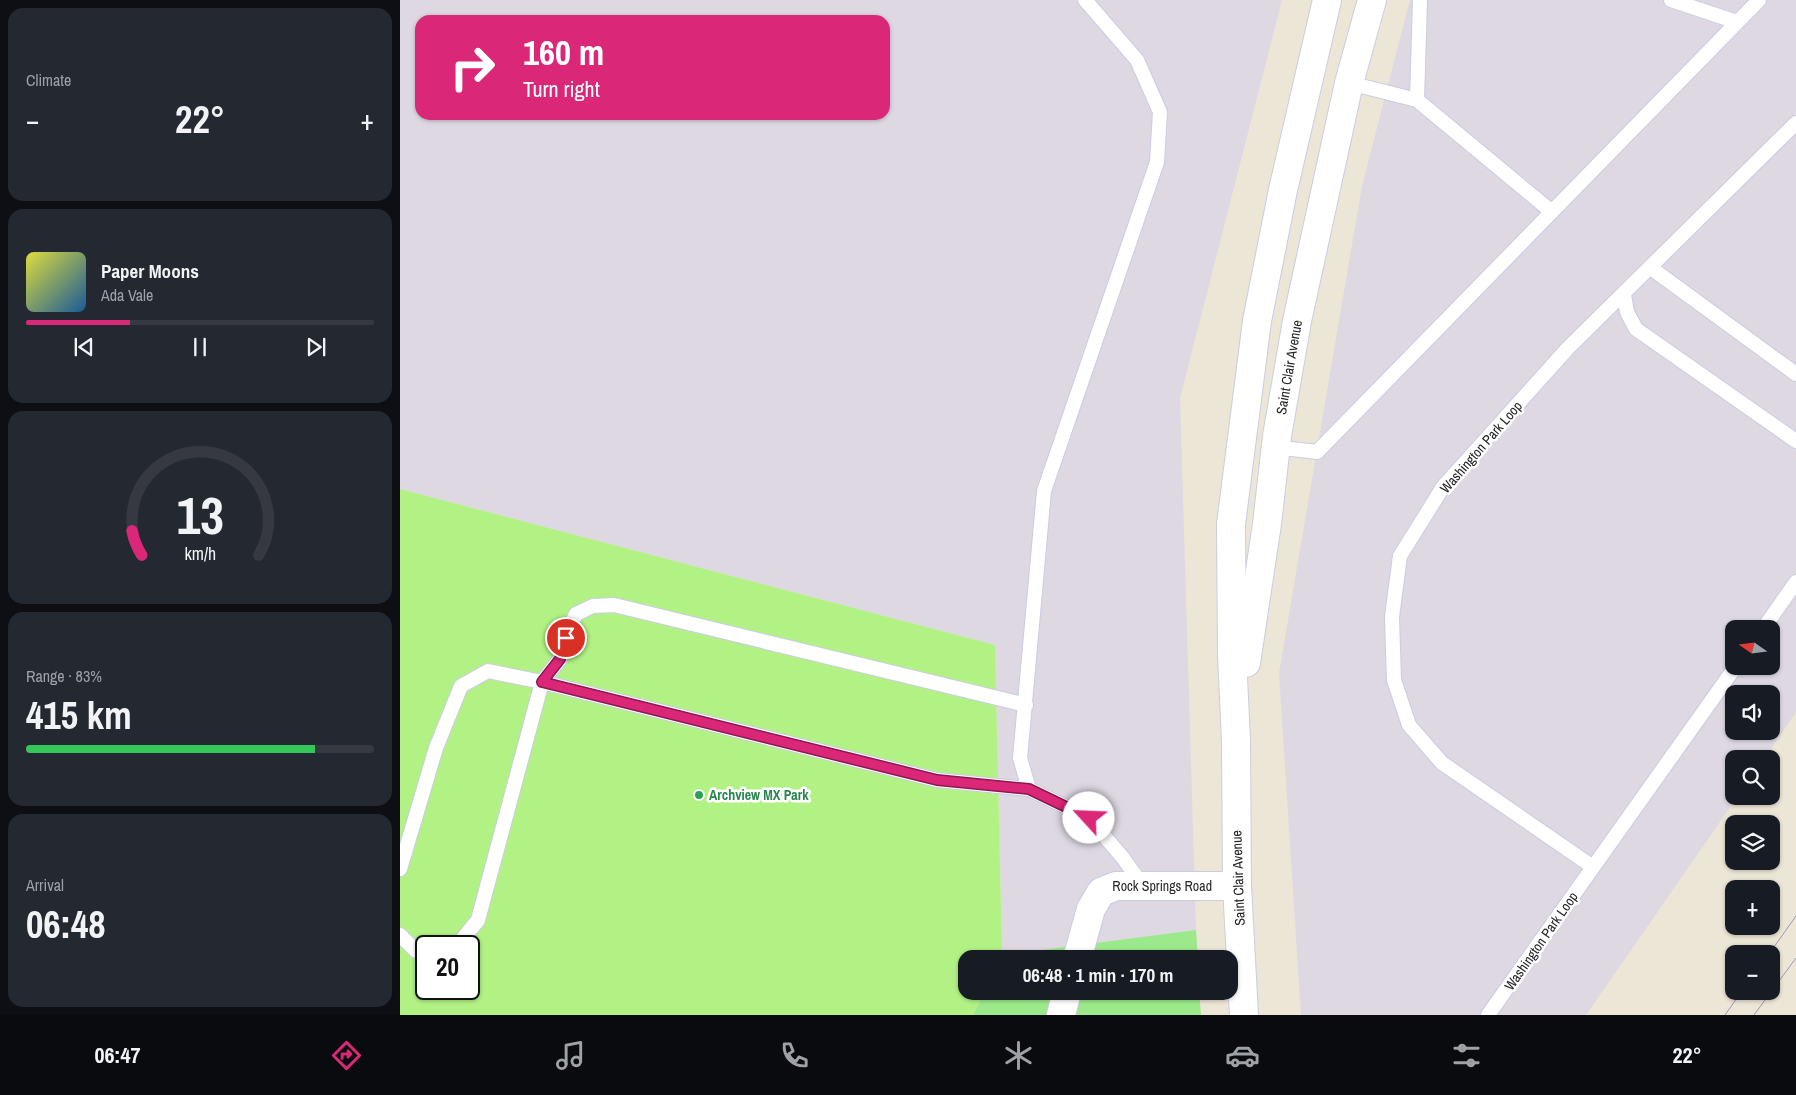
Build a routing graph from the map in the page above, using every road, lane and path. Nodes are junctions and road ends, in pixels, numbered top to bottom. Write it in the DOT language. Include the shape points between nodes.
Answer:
graph roads {
  1 [pos="1084,0"];
  2 [pos="1327,0"];
  3 [pos="1372,0"];
  4 [pos="1420,0"];
  5 [pos="1671,0"];
  6 [pos="1759,0"];
  7 [pos="1737,22"];
  8 [pos="1349,83"];
  9 [pos="1417,100"];
  10 [pos="1796,123"];
  11 [pos="1552,212"];
  12 [pos="1651,268"];
  13 [pos="1624,295"];
  14 [pos="1796,374"];
  15 [pos="1796,441"];
  16 [pos="1275,446"];
  17 [pos="1796,582"];
  18 [pos="1769,620"];
  19 [pos="1730,675"];
  20 [pos="542,682"];
  21 [pos="1026,705"];
  22 [pos="1236,741"];
  23 [pos="1029,789"];
  24 [pos="1593,867"];
  25 [pos="400,869"];
  26 [pos="1143,886"];
  27 [pos="1237,886"];
  28 [pos="400,935"];
  29 [pos="466,935"];
  30 [pos="415,950"];
  31 [pos="1079,950"];
  32 [pos="1065,1000"];
  33 [pos="1061,1015"];
  34 [pos="1244,1015"];
  35 [pos="1488,1015"];
  1 -- 21 [label="lane" via="1137,60 1160,112 1158,162 1044,491"];
  2 -- 22 [label="main road, Saint Clair Avenue" via="1285,180 1261,302 1241,436 1231,524"];
  3 -- 8 [label="main road, Saint Clair Avenue"];
  4 -- 9 [label="lane"];
  5 -- 7 [label="lane"];
  6 -- 7 [label="lane"];
  7 -- 11 [label="lane"];
  8 -- 9 [label="lane"];
  8 -- 16 [label="main road, Saint Clair Avenue" via="1297,320"];
  9 -- 11 [label="lane"];
  10 -- 12 [label="lane, Washington Park Loop"];
  11 -- 16 [label="lane" via="1317,452"];
  12 -- 13 [label="lane, Washington Park Loop"];
  12 -- 14 [label="lane"];
  13 -- 15 [label="lane" via="1627,312 1636,329"];
  13 -- 24 [label="lane, Washington Park Loop" via="1568,348 1443,487 1400,556 1392,617 1394,680 1409,725 1442,763"];
  16 -- 22 [label="main road, Saint Clair Avenue"];
  17 -- 18 [label="lane"];
  19 -- 24 [label="lane, Washington Park Loop"];
  20 -- 21 [label="lane" via="560,659 576,614 593,606 614,606"];
  20 -- 23 [label="lane" via="937,780"];
  20 -- 25 [label="lane" via="488,670 460,686 436,748"];
  20 -- 29 [label="lane" via="478,920"];
  21 -- 23 [label="lane" via="1020,758"];
  22 -- 27 [label="main road, Saint Clair Avenue"];
  23 -- 26 [label="lane" via="1089,818"];
  24 -- 35 [label="lane, Washington Park Loop"];
  26 -- 27 [label="main road, Rock Springs Road"];
  26 -- 31 [label="main road, Rock Springs Road" via="1116,886 1101,892 1090,909"];
  27 -- 34 [label="main road, Saint Clair Avenue"];
  28 -- 30 [label="lane"];
  32 -- 33 [label="main road"];
}
